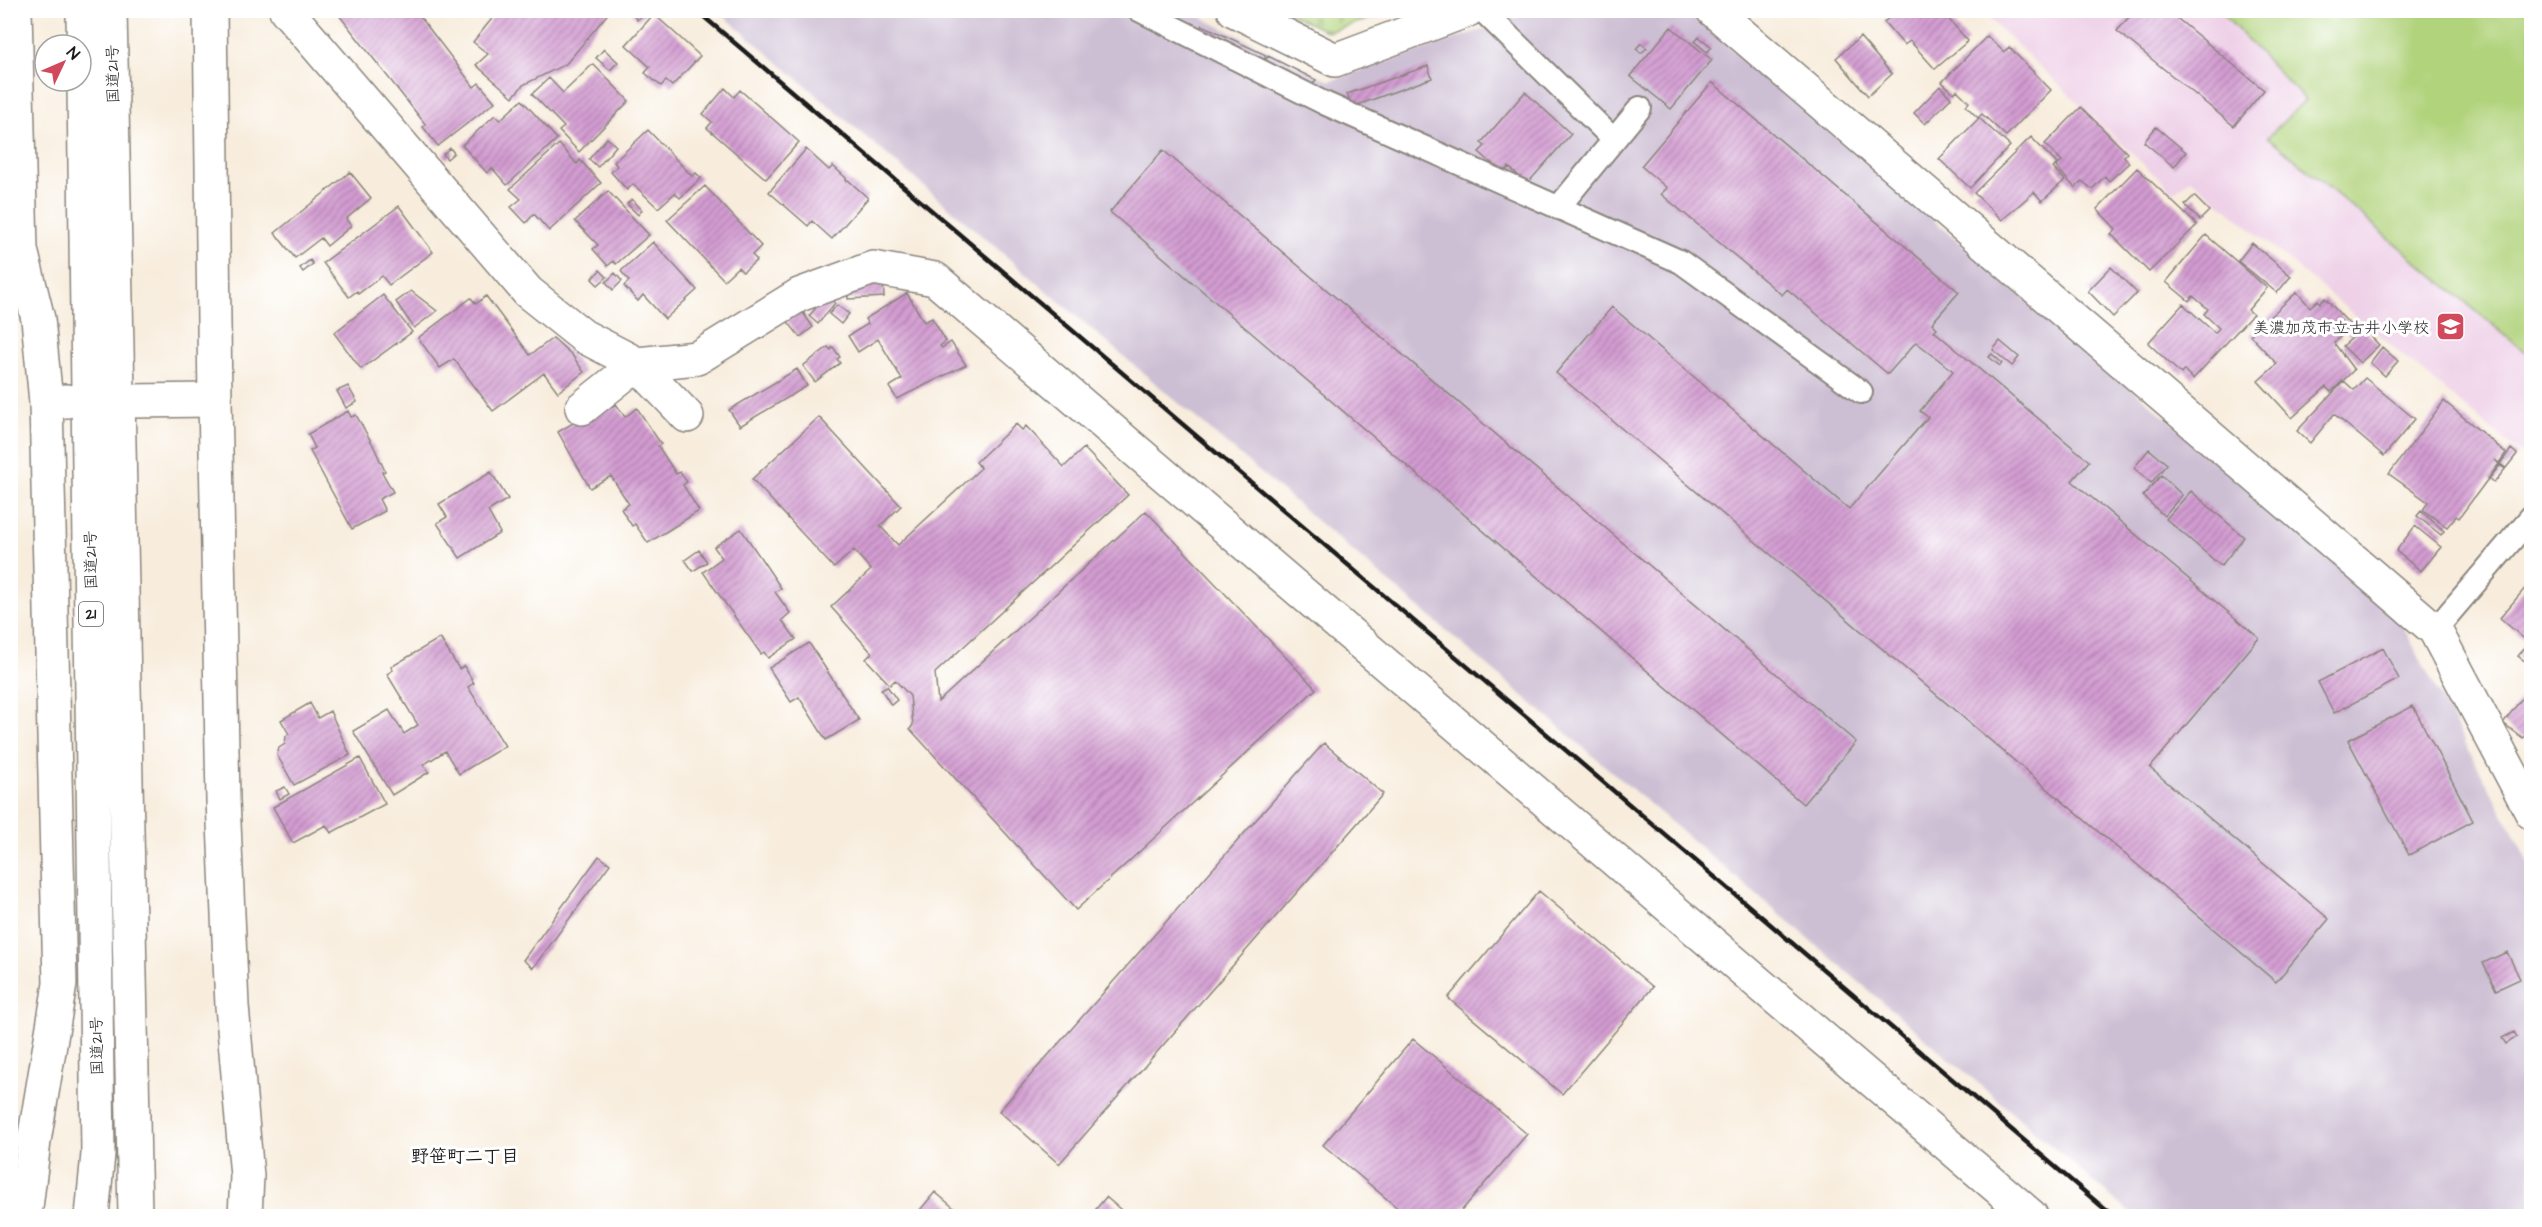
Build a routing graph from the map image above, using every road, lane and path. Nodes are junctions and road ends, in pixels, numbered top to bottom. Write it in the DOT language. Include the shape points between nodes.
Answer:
graph roads {
  1 [pos="15,10"];
  2 [pos="83,10"];
  3 [pos="110,10"];
  4 [pos="210,10"];
  5 [pos="286,10"];
  6 [pos="1139,10"];
  7 [pos="1234,10"];
  8 [pos="1468,10"];
  9 [pos="1482,10"];
  10 [pos="1713,10"];
  11 [pos="1640,108"];
  12 [pos="1614,140"];
  13 [pos="1558,208"];
  14 [pos="637,364"];
  15 [pos="1861,392"];
  16 [pos="215,400"];
  17 [pos="128,401"];
  18 [pos="582,408"];
  19 [pos="687,416"];
  20 [pos="2532,516"];
  21 [pos="2435,630"];
  22 [pos="2532,813"];
  23 [pos="25,1216"];
  24 [pos="92,1216"];
  25 [pos="135,1216"];
  26 [pos="245,1216"];
  27 [pos="2031,1216"];
  1 -- 23 [label="main road" via="21,250 57,402 60,984"];
  2 -- 24 [label="main road, 国道21号 / 21" via="98,1154"];
  3 -- 25 [label="main road, 国道21号 / 21"];
  4 -- 16 [label="main road"];
  5 -- 14 [label="main road" via="528,292 584,336"];
  6 -- 13 [label="lane" via="1324,103"];
  7 -- 8 [label="main road" via="1335,60"];
  9 -- 12 [label="lane"];
  10 -- 21 [label="main road"];
  11 -- 12 [label="lane"];
  12 -- 13 [label="lane"];
  13 -- 15 [label="lane" via="1681,262"];
  14 -- 18 [label="main road"];
  14 -- 19 [label="main road"];
  14 -- 27 [label="main road" via="697,358 799,295 873,268 935,279"];
  16 -- 17 [label="main road"];
  16 -- 26 [label="main road" via="223,800 232,1006 247,1176"];
  20 -- 21 [label="lane"];
  21 -- 22 [label="main road"];
}
